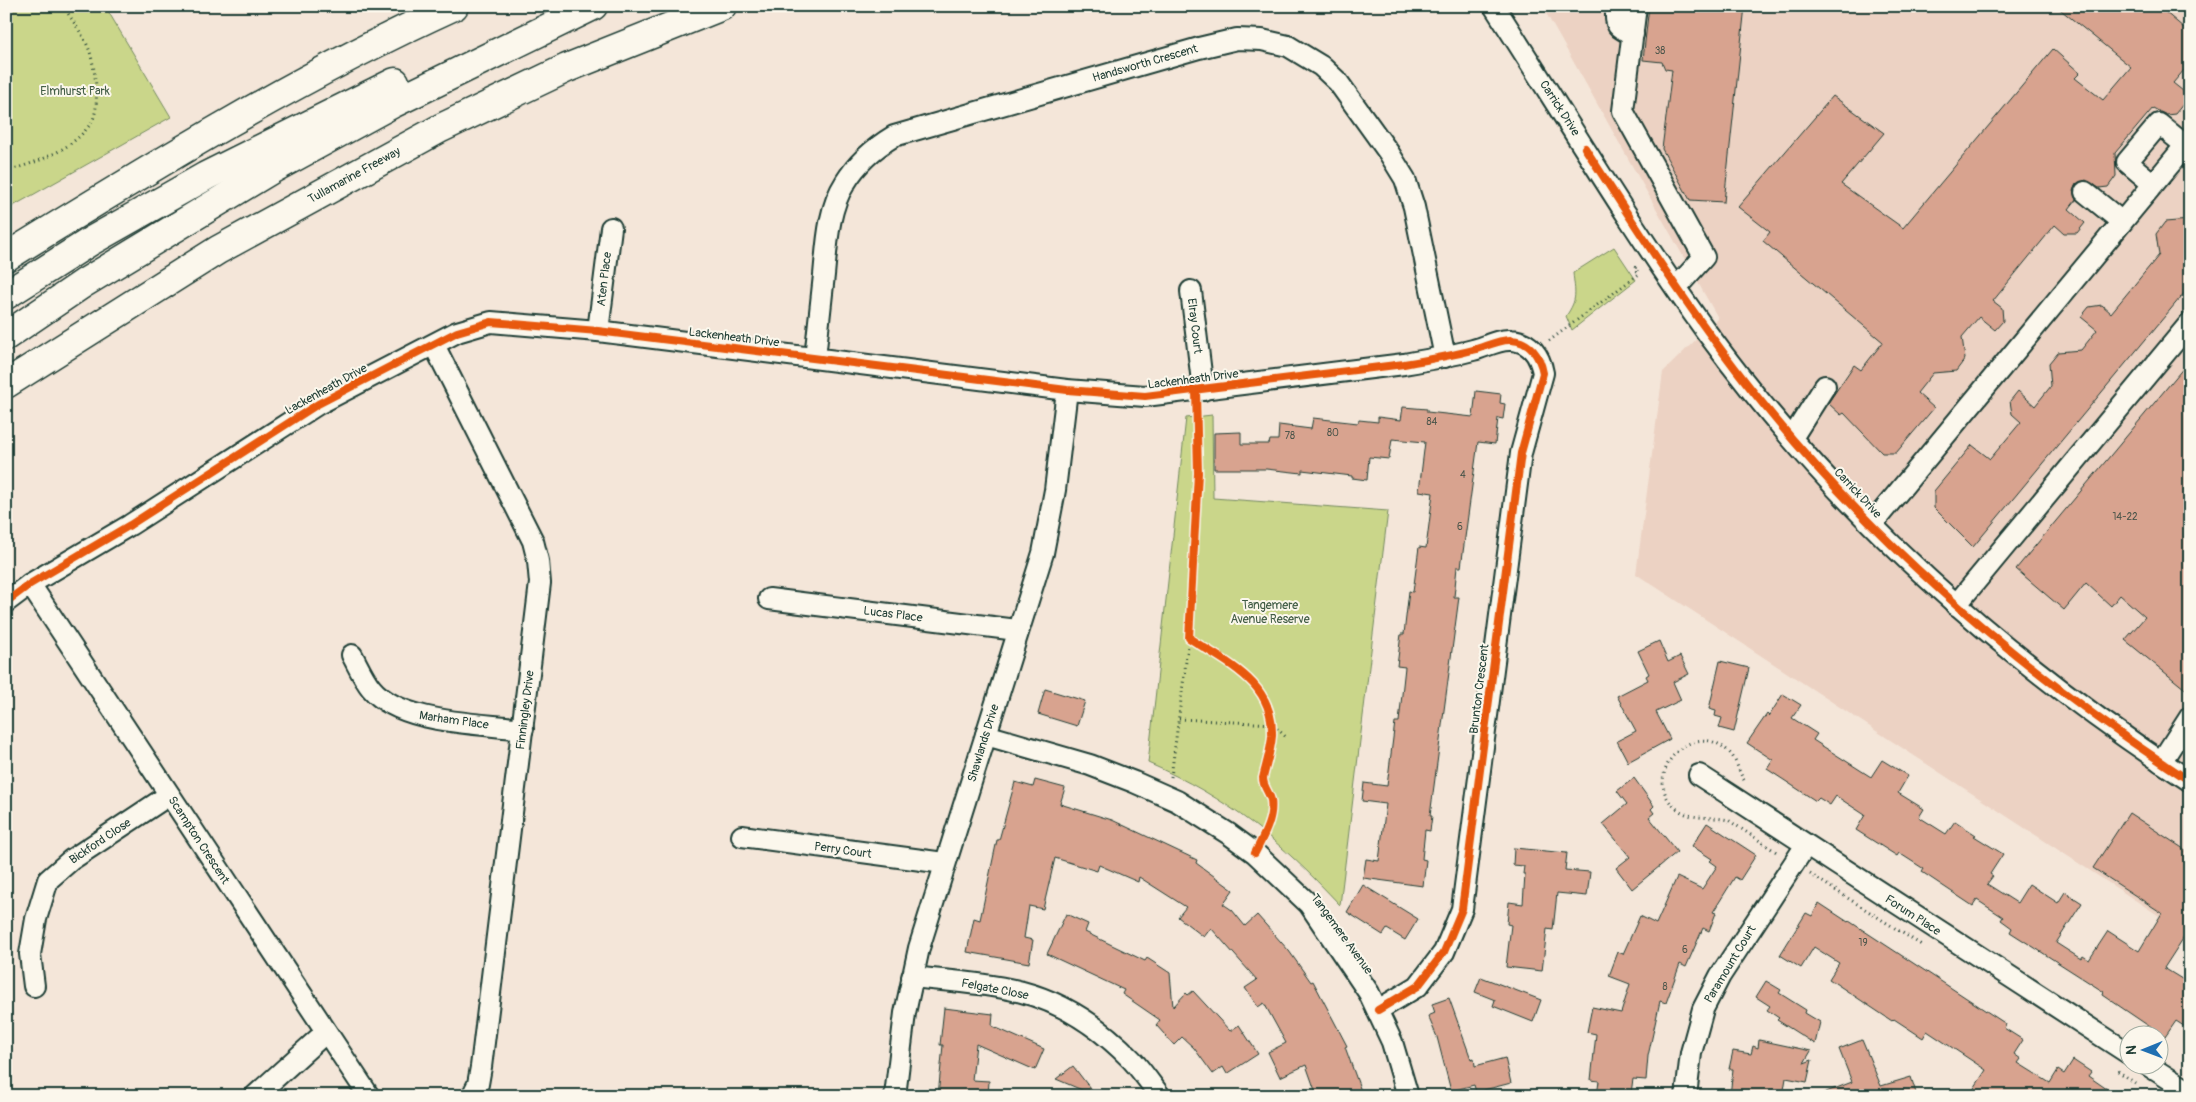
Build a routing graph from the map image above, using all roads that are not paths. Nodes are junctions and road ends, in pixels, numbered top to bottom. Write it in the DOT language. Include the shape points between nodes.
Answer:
graph roads {
  1 [pos="454,6"];
  2 [pos="576,6"];
  3 [pos="593,6"];
  4 [pos="722,6"];
  5 [pos="1494,6"];
  6 [pos="1616,6"];
  7 [pos="1636,6"];
  8 [pos="1632,34"];
  9 [pos="2188,143"];
  10 [pos="2153,184"];
  11 [pos="2085,192"];
  12 [pos="2122,222"];
  13 [pos="611,228"];
  14 [pos="6,257"];
  15 [pos="1676,288"];
  16 [pos="1191,291"];
  17 [pos="6,295"];
  18 [pos="2190,323"];
  19 [pos="598,331"];
  20 [pos="6,336"];
  21 [pos="434,345"];
  22 [pos="1531,349"];
  23 [pos="1444,357"];
  24 [pos="815,358"];
  25 [pos="38,364"];
  26 [pos="6,384"];
  27 [pos="1824,386"];
  28 [pos="6,389"];
  29 [pos="1067,390"];
  30 [pos="1203,390"];
  31 [pos="1792,438"];
  32 [pos="1872,524"];
  33 [pos="30,584"];
  34 [pos="769,598"];
  35 [pos="6,602"];
  36 [pos="1956,605"];
  37 [pos="1017,630"];
  38 [pos="352,655"];
  39 [pos="2190,717"];
  40 [pos="523,729"];
  41 [pos="986,735"];
  42 [pos="2161,762"];
  43 [pos="1699,775"];
  44 [pos="2190,781"];
  45 [pos="169,794"];
  46 [pos="742,836"];
  47 [pos="1806,845"];
  48 [pos="944,863"];
  49 [pos="912,976"];
  50 [pos="34,986"];
  51 [pos="1378,1010"];
  52 [pos="326,1032"];
  53 [pos="2118,1047"];
  54 [pos="2162,1074"];
  55 [pos="2190,1092"];
  56 [pos="254,1096"];
  57 [pos="369,1096"];
  58 [pos="472,1096"];
  59 [pos="896,1096"];
  60 [pos="1160,1096"];
  61 [pos="1408,1096"];
  62 [pos="1686,1096"];
  1 -- 14 [label="highway" via="270,99"];
  2 -- 17 [label="highway" via="412,74 206,176 91,241"];
  3 -- 20 [label="highway" via="392,104 269,171 84,283"];
  4 -- 25 [label="highway, Tullamarine Freeway" via="567,68 441,128 218,250"];
  5 -- 15 [label="street, Carrick Drive"];
  6 -- 8 [label="street" via="1616,23 1620,30"];
  7 -- 8 [label="street"];
  8 -- 15 [label="street" via="1623,111 1704,257"];
  9 -- 10 [label="street"];
  9 -- 10 [label="street" via="2159,124 2127,162"];
  10 -- 12 [label="street"];
  11 -- 12 [label="street"];
  12 -- 32 [label="street"];
  13 -- 19 [label="street, Aten Place"];
  15 -- 31 [label="street, Carrick Drive"];
  16 -- 30 [label="street, Elray Court"];
  18 -- 36 [label="street"];
  19 -- 21 [label="street, Lackenheath Drive" via="491,322 457,332"];
  19 -- 24 [label="street, Lackenheath Drive"];
  21 -- 33 [label="street, Lackenheath Drive" via="318,404 130,525"];
  21 -- 40 [label="street, Finningley Drive" via="520,513 538,561 540,583"];
  22 -- 23 [label="street, Lackenheath Drive" via="1509,340"];
  22 -- 51 [label="street, Brunton Crescent" via="1541,362 1543,373 1522,452 1462,909 1444,952 1418,986"];
  23 -- 24 [label="street, Handsworth Crescent" via="1414,207 1405,179 1389,153 1338,82 1322,66 1288,46 1262,40 1237,40 1199,48 894,136 879,145 856,167 835,204 829,229"];
  23 -- 30 [label="street, Lackenheath Drive"];
  24 -- 29 [label="street, Lackenheath Drive"];
  25 -- 26 [label="highway, Tullamarine Freeway"];
  25 -- 28 [label="highway"];
  27 -- 31 [label="street"];
  29 -- 30 [label="street, Lackenheath Drive" via="1145,396"];
  29 -- 37 [label="street, Shawlands Drive" via="1055,490 1043,553"];
  31 -- 32 [label="street, Carrick Drive"];
  32 -- 36 [label="street, Carrick Drive"];
  33 -- 35 [label="street, Lackenheath Drive"];
  33 -- 45 [label="street, Scampton Crescent"];
  34 -- 37 [label="street, Lucas Place"];
  36 -- 42 [label="street, Carrick Drive" via="2026,664"];
  37 -- 41 [label="street, Shawlands Drive"];
  38 -- 40 [label="street, Marham Place" via="372,689 408,713"];
  39 -- 42 [label="street"];
  40 -- 58 [label="street, Finningley Drive" via="481,1067"];
  41 -- 48 [label="street, Shawlands Drive"];
  41 -- 51 [label="street, Tangemere Avenue" via="1090,765 1134,782 1177,802 1229,834 1255,853 1309,904 1349,960"];
  42 -- 44 [label="street, Carrick Drive"];
  43 -- 47 [label="street, Forum Place"];
  45 -- 50 [label="street, Bickford Close" via="70,860 48,880 30,954"];
  45 -- 52 [label="street, Scampton Crescent"];
  46 -- 48 [label="street, Perry Court"];
  47 -- 53 [label="street, Forum Place"];
  47 -- 62 [label="street, Paramount Court" via="1720,976 1703,1010 1691,1053"];
  48 -- 49 [label="street, Shawlands Drive"];
  49 -- 59 [label="street, Shawlands Drive"];
  49 -- 60 [label="street, Felgate Close" via="1023,992 1057,1005 1088,1022 1126,1055"];
  51 -- 61 [label="street, Tangemere Avenue" via="1392,1042"];
  52 -- 56 [label="street"];
  52 -- 57 [label="street, Scampton Crescent"];
  54 -- 55 [label="street"];
}
